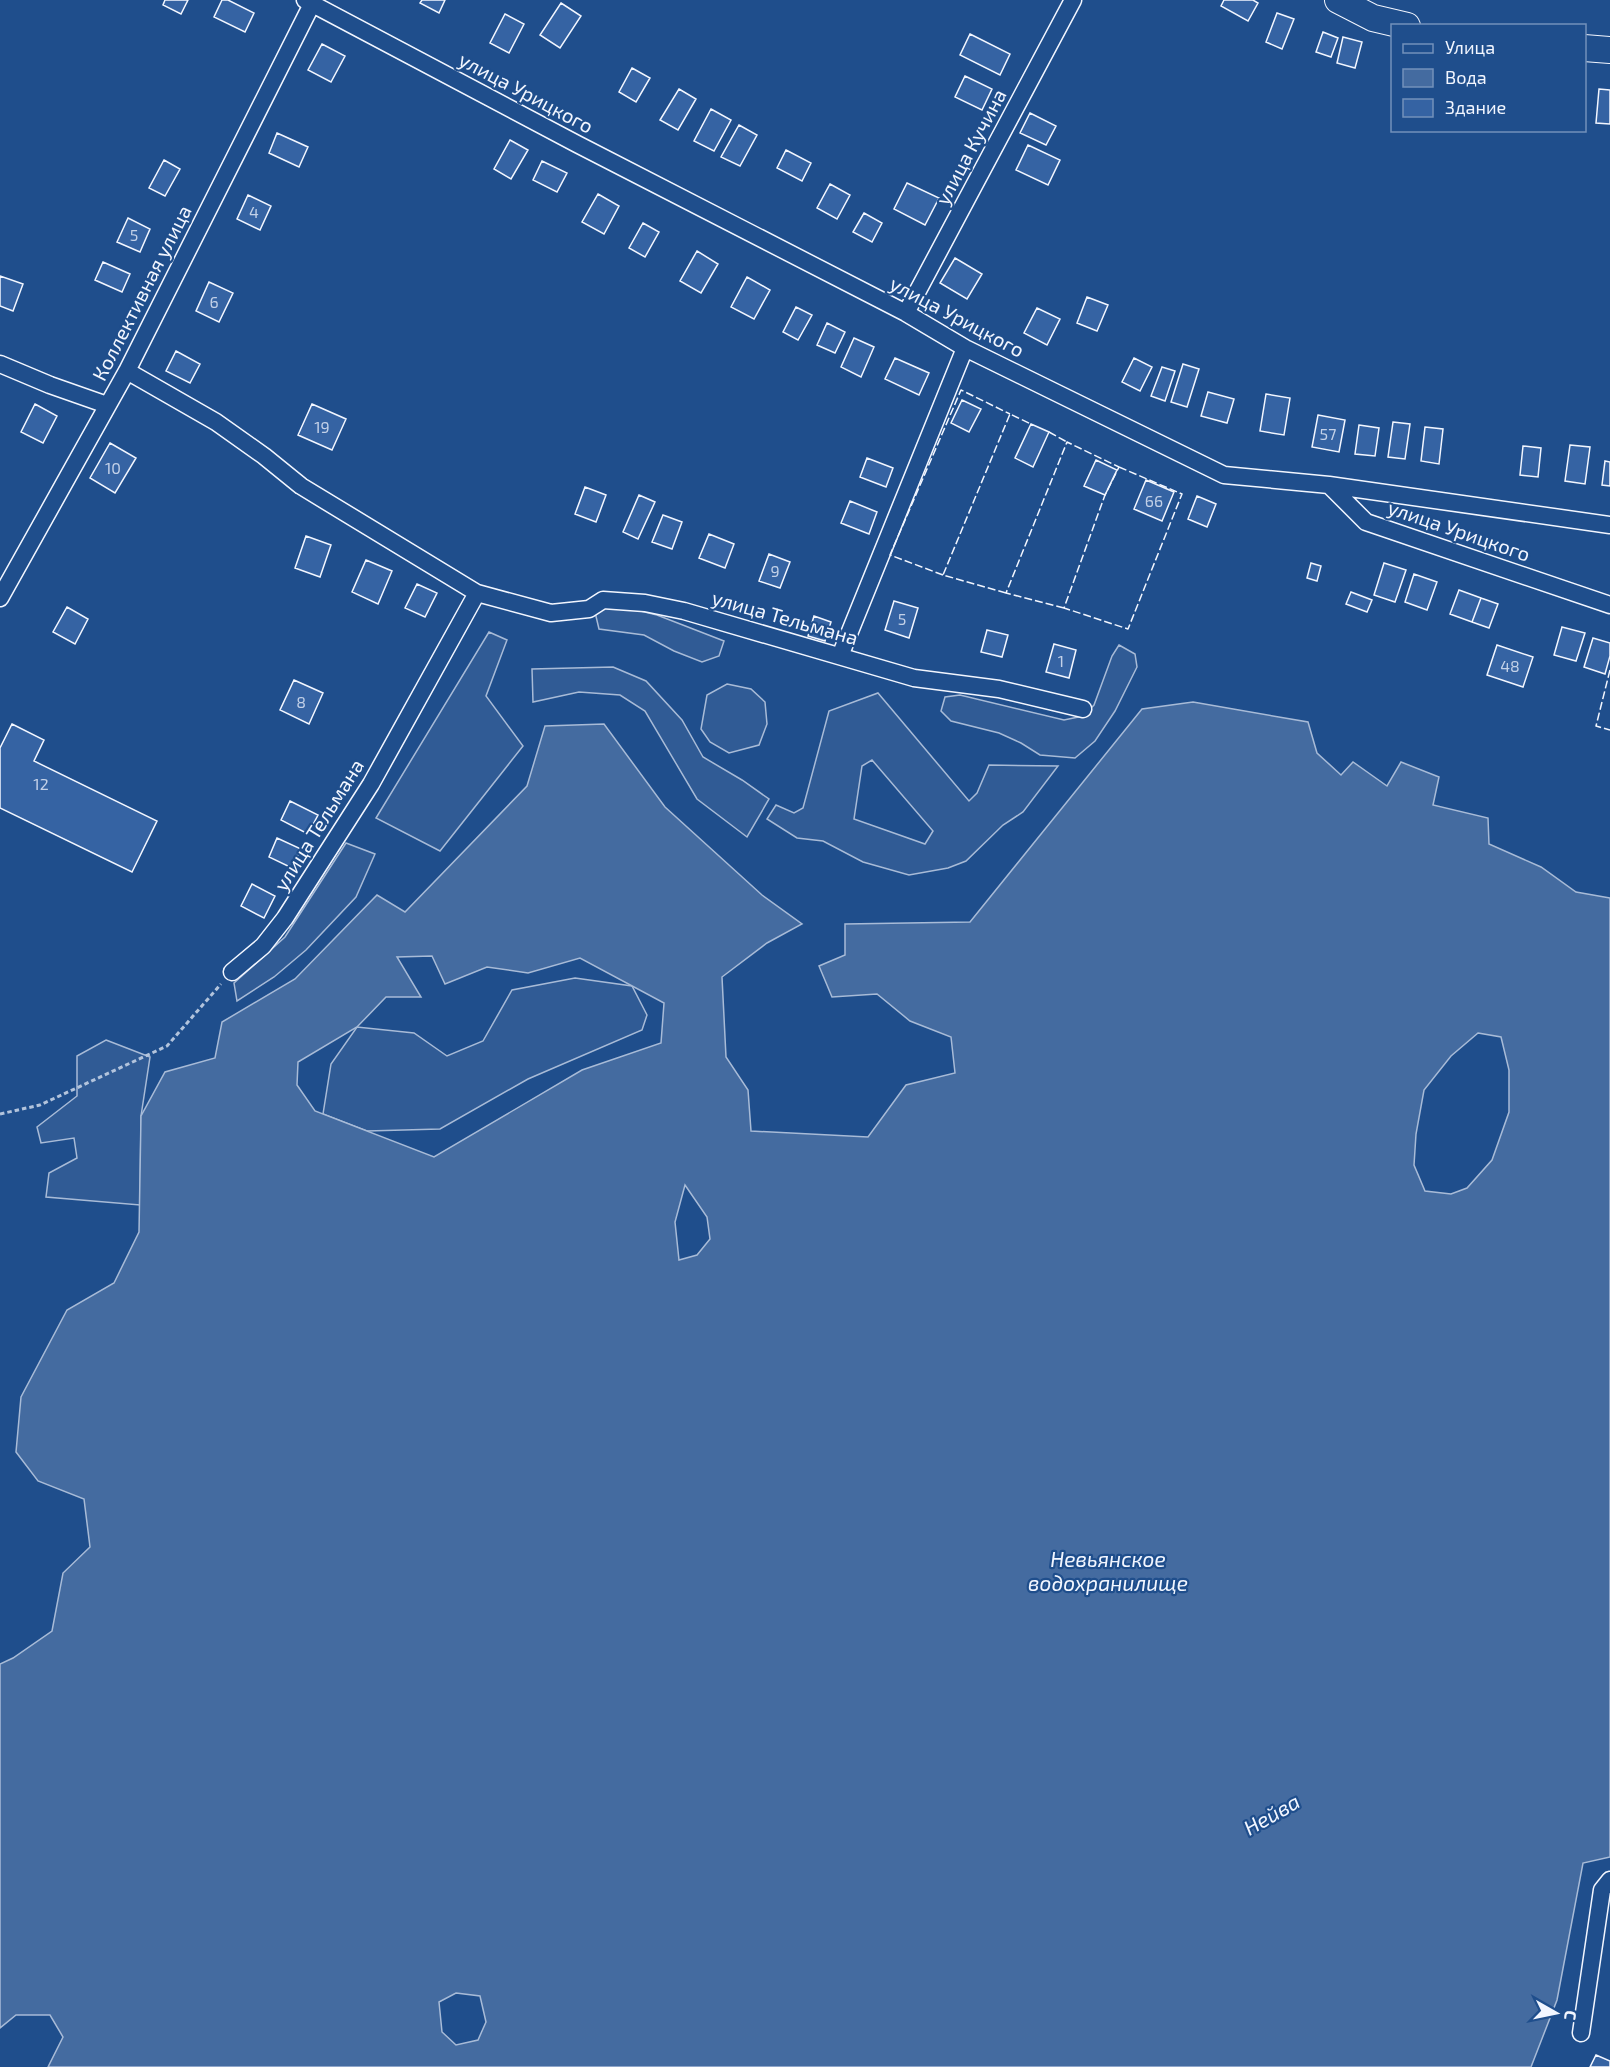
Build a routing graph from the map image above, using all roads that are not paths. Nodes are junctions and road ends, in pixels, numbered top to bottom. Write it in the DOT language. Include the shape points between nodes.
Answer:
graph roads {
  1 [pos="1073,0"];
  2 [pos="1338,0"];
  3 [pos="309,2"];
  4 [pos="1398,24"];
  5 [pos="1586,48"];
  6 [pos="1610,50"];
  7 [pos="906,313"];
  8 [pos="965,348"];
  9 [pos="0,364"];
  10 [pos="127,370"];
  11 [pos="107,405"];
  12 [pos="1329,485"];
  13 [pos="1610,525"];
  14 [pos="477,593"];
  15 [pos="0,598"];
  16 [pos="1610,605"];
  17 [pos="840,656"];
  18 [pos="1083,709"];
  19 [pos="232,972"];
  20 [pos="1610,1880"];
  21 [pos="1581,2033"];
  1 -- 7 [label="street, улица Кучина"];
  2 -- 4 [label="main road" via="1373,18"];
  3 -- 7 [label="street, улица Урицкого"];
  3 -- 10 [label="street, Коллективная улица"];
  5 -- 6 [label="main road"];
  7 -- 8 [label="street, улица Урицкого"];
  8 -- 12 [label="street, улица Урицкого" via="1224,475"];
  8 -- 17 [label="street"];
  9 -- 11 [label="street"];
  10 -- 11 [label="street, Коллективная улица"];
  10 -- 14 [label="street, улица Тельмана" via="216,422 301,486"];
  11 -- 15 [label="street, Коллективная улица"];
  12 -- 13 [label="street"];
  12 -- 16 [label="street, улица Урицкого" via="1366,522"];
  14 -- 17 [label="street, улица Тельмана" via="551,613 589,609 603,600 645,603"];
  14 -- 19 [label="street, улица Тельмана" via="371,784 291,908 263,946"];
  17 -- 18 [label="street, улица Тельмана" via="914,678 999,689"];
  20 -- 21 [label="street" via="1602,1890"];
}
